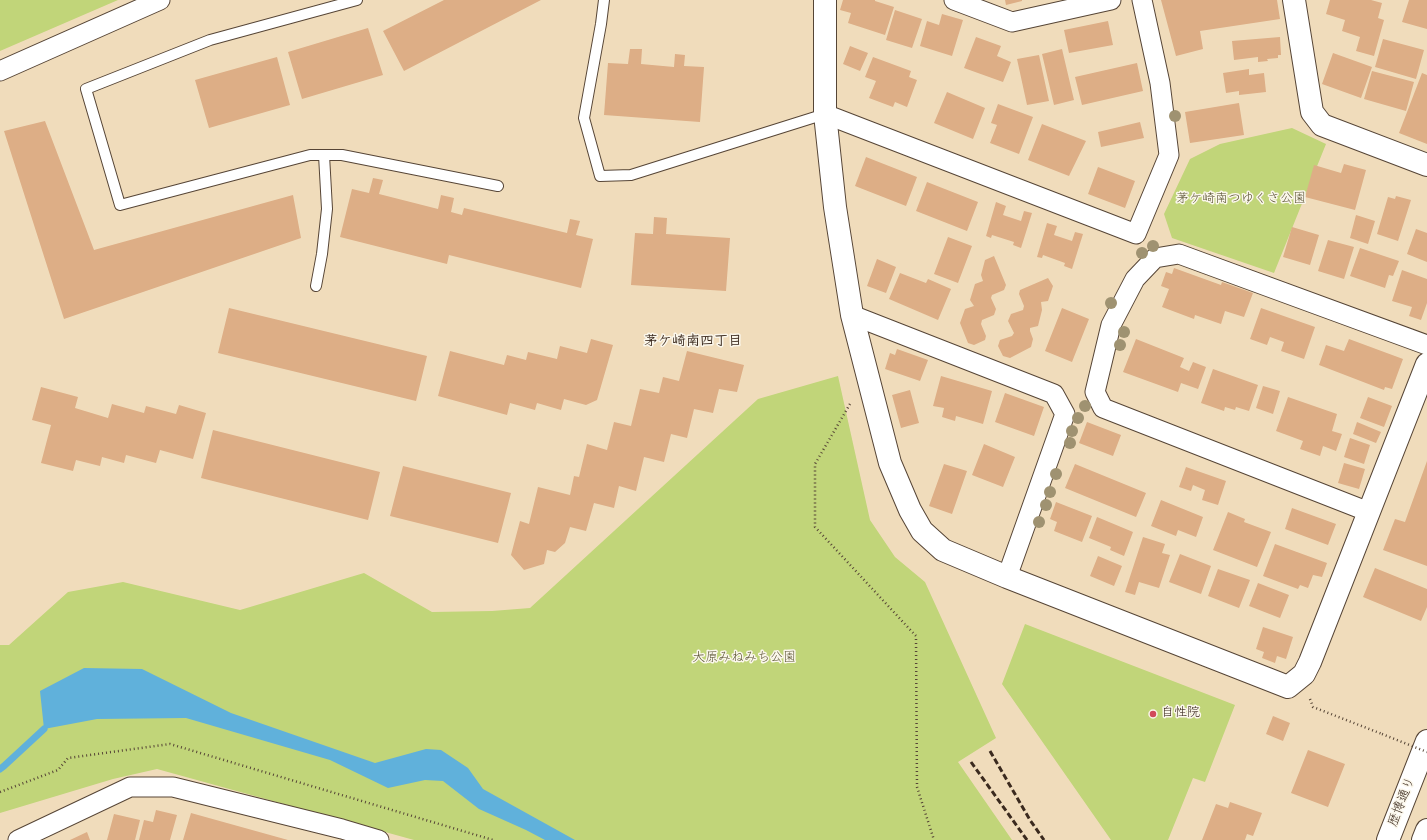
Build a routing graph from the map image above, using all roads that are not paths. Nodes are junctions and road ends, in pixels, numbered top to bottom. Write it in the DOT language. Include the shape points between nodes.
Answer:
graph roads {
  1 [pos="160,0"];
  2 [pos="357,0"];
  3 [pos="604,0"];
  4 [pos="825,0"];
  5 [pos="954,0"];
  6 [pos="1111,0"];
  7 [pos="1142,0"];
  8 [pos="1294,0"];
  9 [pos="0,71"];
  10 [pos="825,114"];
  11 [pos="324,155"];
  12 [pos="1427,165"];
  13 [pos="498,186"];
  14 [pos="316,286"];
  15 [pos="852,316"];
  16 [pos="1427,345"];
  17 [pos="1427,364"];
  18 [pos="1369,512"];
  19 [pos="1007,577"];
  20 [pos="1427,741"];
  21 [pos="1427,830"];
  22 [pos="341,834"];
  23 [pos="18,840"];
  24 [pos="380,840"];
  25 [pos="1388,840"];
  26 [pos="1423,840"];
  1 -- 9 [label="street"];
  2 -- 11 [label="lane" via="210,40 86,89 120,205 310,155"];
  3 -- 10 [label="lane" via="584,118 600,176 631,175"];
  4 -- 10 [label="street"];
  5 -- 6 [label="street" via="1012,22"];
  7 -- 10 [label="street" via="1160,84 1169,155 1136,234"];
  8 -- 12 [label="street" via="1312,112 1322,125"];
  10 -- 15 [label="street"];
  11 -- 13 [label="lane" via="342,155"];
  11 -- 14 [label="lane" via="327,209"];
  15 -- 19 [label="street" via="890,463 922,531 943,550"];
  15 -- 19 [label="street" via="1054,394 1065,414"];
  16 -- 18 [label="street" via="1179,254 1155,258 1135,279 1111,325 1095,392 1103,408"];
  17 -- 18 [label="street"];
  18 -- 19 [label="street" via="1304,674 1288,686"];
  20 -- 25 [label="street, 歴博通り"];
  21 -- 26 [label="street"];
  22 -- 23 [label="street" via="173,787 130,787"];
  22 -- 24 [label="street"];
}
